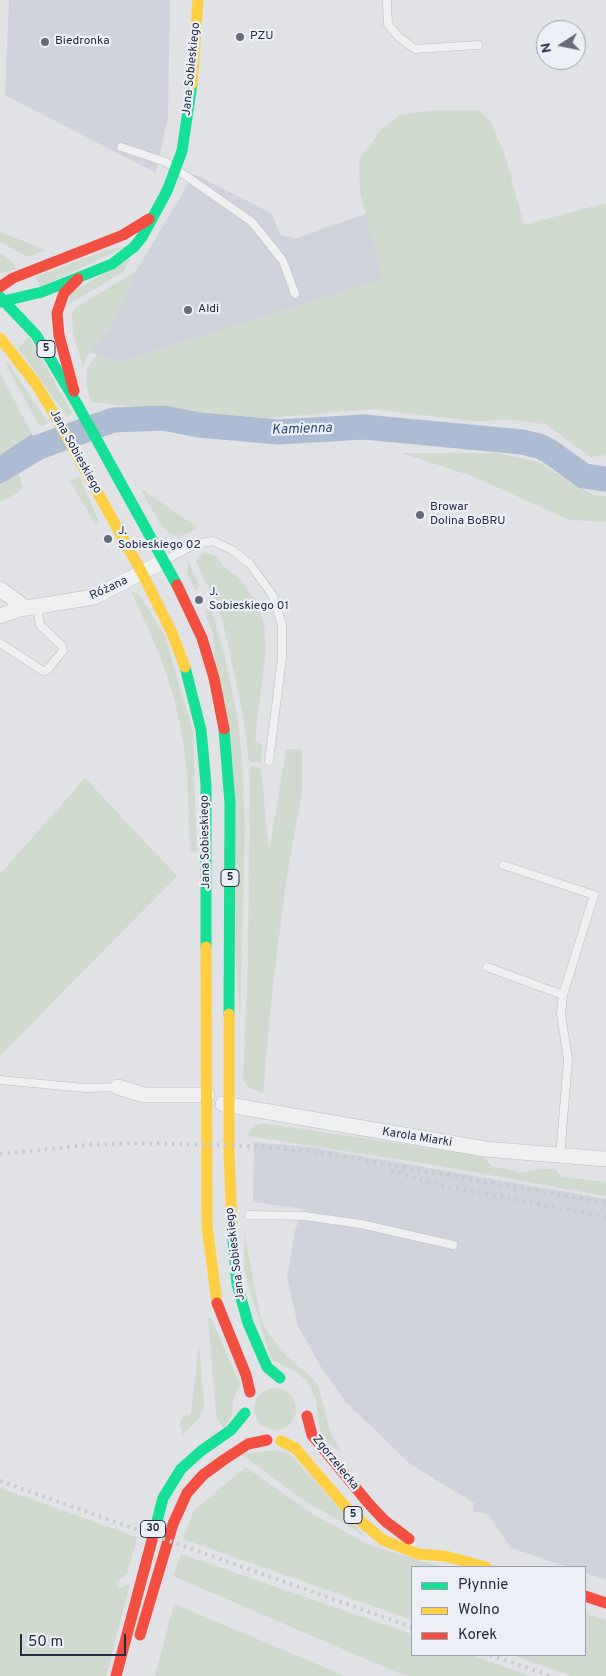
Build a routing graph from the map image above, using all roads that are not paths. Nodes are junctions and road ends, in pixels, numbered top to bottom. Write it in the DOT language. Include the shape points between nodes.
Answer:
graph roads {
  1 [pos="198,0"];
  2 [pos="387,0"];
  3 [pos="478,45"];
  4 [pos="121,147"];
  5 [pos="176,170"];
  6 [pos="150,219"];
  7 [pos="85,275"];
  8 [pos="0,287"];
  9 [pos="295,294"];
  10 [pos="2,300"];
  11 [pos="0,338"];
  12 [pos="79,407"];
  13 [pos="164,561"];
  14 [pos="142,573"];
  15 [pos="0,589"];
  16 [pos="37,606"];
  17 [pos="20,609"];
  18 [pos="0,616"];
  19 [pos="0,643"];
  20 [pos="270,761"];
  21 [pos="503,864"];
  22 [pos="487,967"];
  23 [pos="563,995"];
  24 [pos="207,1068"];
  25 [pos="0,1080"];
  26 [pos="118,1087"];
  27 [pos="207,1096"];
  28 [pos="229,1107"];
  29 [pos="206,1151"];
  30 [pos="560,1157"];
  31 [pos="606,1159"];
  32 [pos="249,1215"];
  33 [pos="452,1245"];
  34 [pos="257,1386"];
  35 [pos="245,1413"];
  36 [pos="267,1440"];
  37 [pos="281,1441"];
  38 [pos="445,1556"];
  39 [pos="482,1566"];
  40 [pos="586,1596"];
  41 [pos="606,1603"];
  42 [pos="116,1676"];
  43 [pos="126,1676"];
  1 -- 5 [label="main road, Jana Sobieskiego" via="187,121"];
  2 -- 3 [label="lane" via="388,25 415,49"];
  4 -- 5 [label="lane" via="166,162"];
  5 -- 6 [label="main road, Jana Sobieskiego"];
  5 -- 9 [label="lane" via="252,222 284,261"];
  6 -- 7 [label="main road, Jana Sobieskiego" via="134,247 112,264"];
  6 -- 8 [label="main road, Jana Sobieskiego" via="123,235 12,278"];
  7 -- 10 [label="main road, Jana Sobieskiego" via="42,292"];
  7 -- 12 [label="main road, Jana Sobieskiego" via="64,292 57,313 59,335"];
  10 -- 12 [label="main road, Jana Sobieskiego / 5" via="36,335"];
  11 -- 14 [label="main road, Jana Sobieskiego / 5" via="32,378 57,419"];
  12 -- 13 [label="main road, Jana Sobieskiego / 5"];
  13 -- 14 [label="street, Różana"];
  13 -- 20 [label="lane" via="195,544 213,541 250,564 274,596 282,625 282,658"];
  13 -- 28 [label="main road, Jana Sobieskiego / 5" via="208,656 226,738 230,811"];
  14 -- 16 [label="street, Różana" via="94,597"];
  14 -- 24 [label="main road, Jana Sobieskiego / 5" via="185,666 202,739 206,802"];
  15 -- 17 [label="street" via="19,603"];
  16 -- 17 [label="street, Różana"];
  16 -- 19 [label="lane" via="40,625 62,646 63,651 46,670"];
  17 -- 18 [label="street, Różana"];
  21 -- 23 [label="lane" via="594,895"];
  22 -- 23 [label="lane"];
  23 -- 30 [label="lane" via="561,1014 568,1060"];
  24 -- 27 [label="main road, Jana Sobieskiego / 5"];
  24 -- 28 [label="street" via="214,1096"];
  25 -- 26 [label="lane" via="85,1088"];
  26 -- 27 [label="street" via="144,1095"];
  27 -- 29 [label="main road, Jana Sobieskiego / 5"];
  28 -- 29 [label="street" via="214,1122"];
  28 -- 30 [label="street, Karola Miarki" via="430,1141"];
  28 -- 34 [label="main road, Jana Sobieskiego / 5" via="230,1216 242,1309 267,1367 284,1379"];
  29 -- 34 [label="main road, Jana Sobieskiego / 5" via="207,1226 217,1303 246,1375"];
  30 -- 31 [label="street, Karola Miarki"];
  32 -- 33 [label="lane" via="304,1216 352,1223"];
  34 -- 35 [label="main road, 5" via="245,1406"];
  35 -- 36 [label="main road" via="252,1430"];
  35 -- 42 [label="main road, 30" via="231,1430 181,1469 163,1498"];
  36 -- 37 [label="main road, 5"];
  36 -- 43 [label="main road, 30" via="248,1444 225,1459 203,1475 187,1493 173,1524"];
  37 -- 38 [label="main road, Zgorzelecka / 5" via="295,1448 347,1508 383,1540 418,1554"];
  37 -- 38 [label="main road, Zgorzelecka / 5" via="298,1432 308,1411 312,1435 385,1521 410,1540"];
  38 -- 39 [label="main road, Zgorzelecka / 5"];
  40 -- 41 [label="main road"];
}
